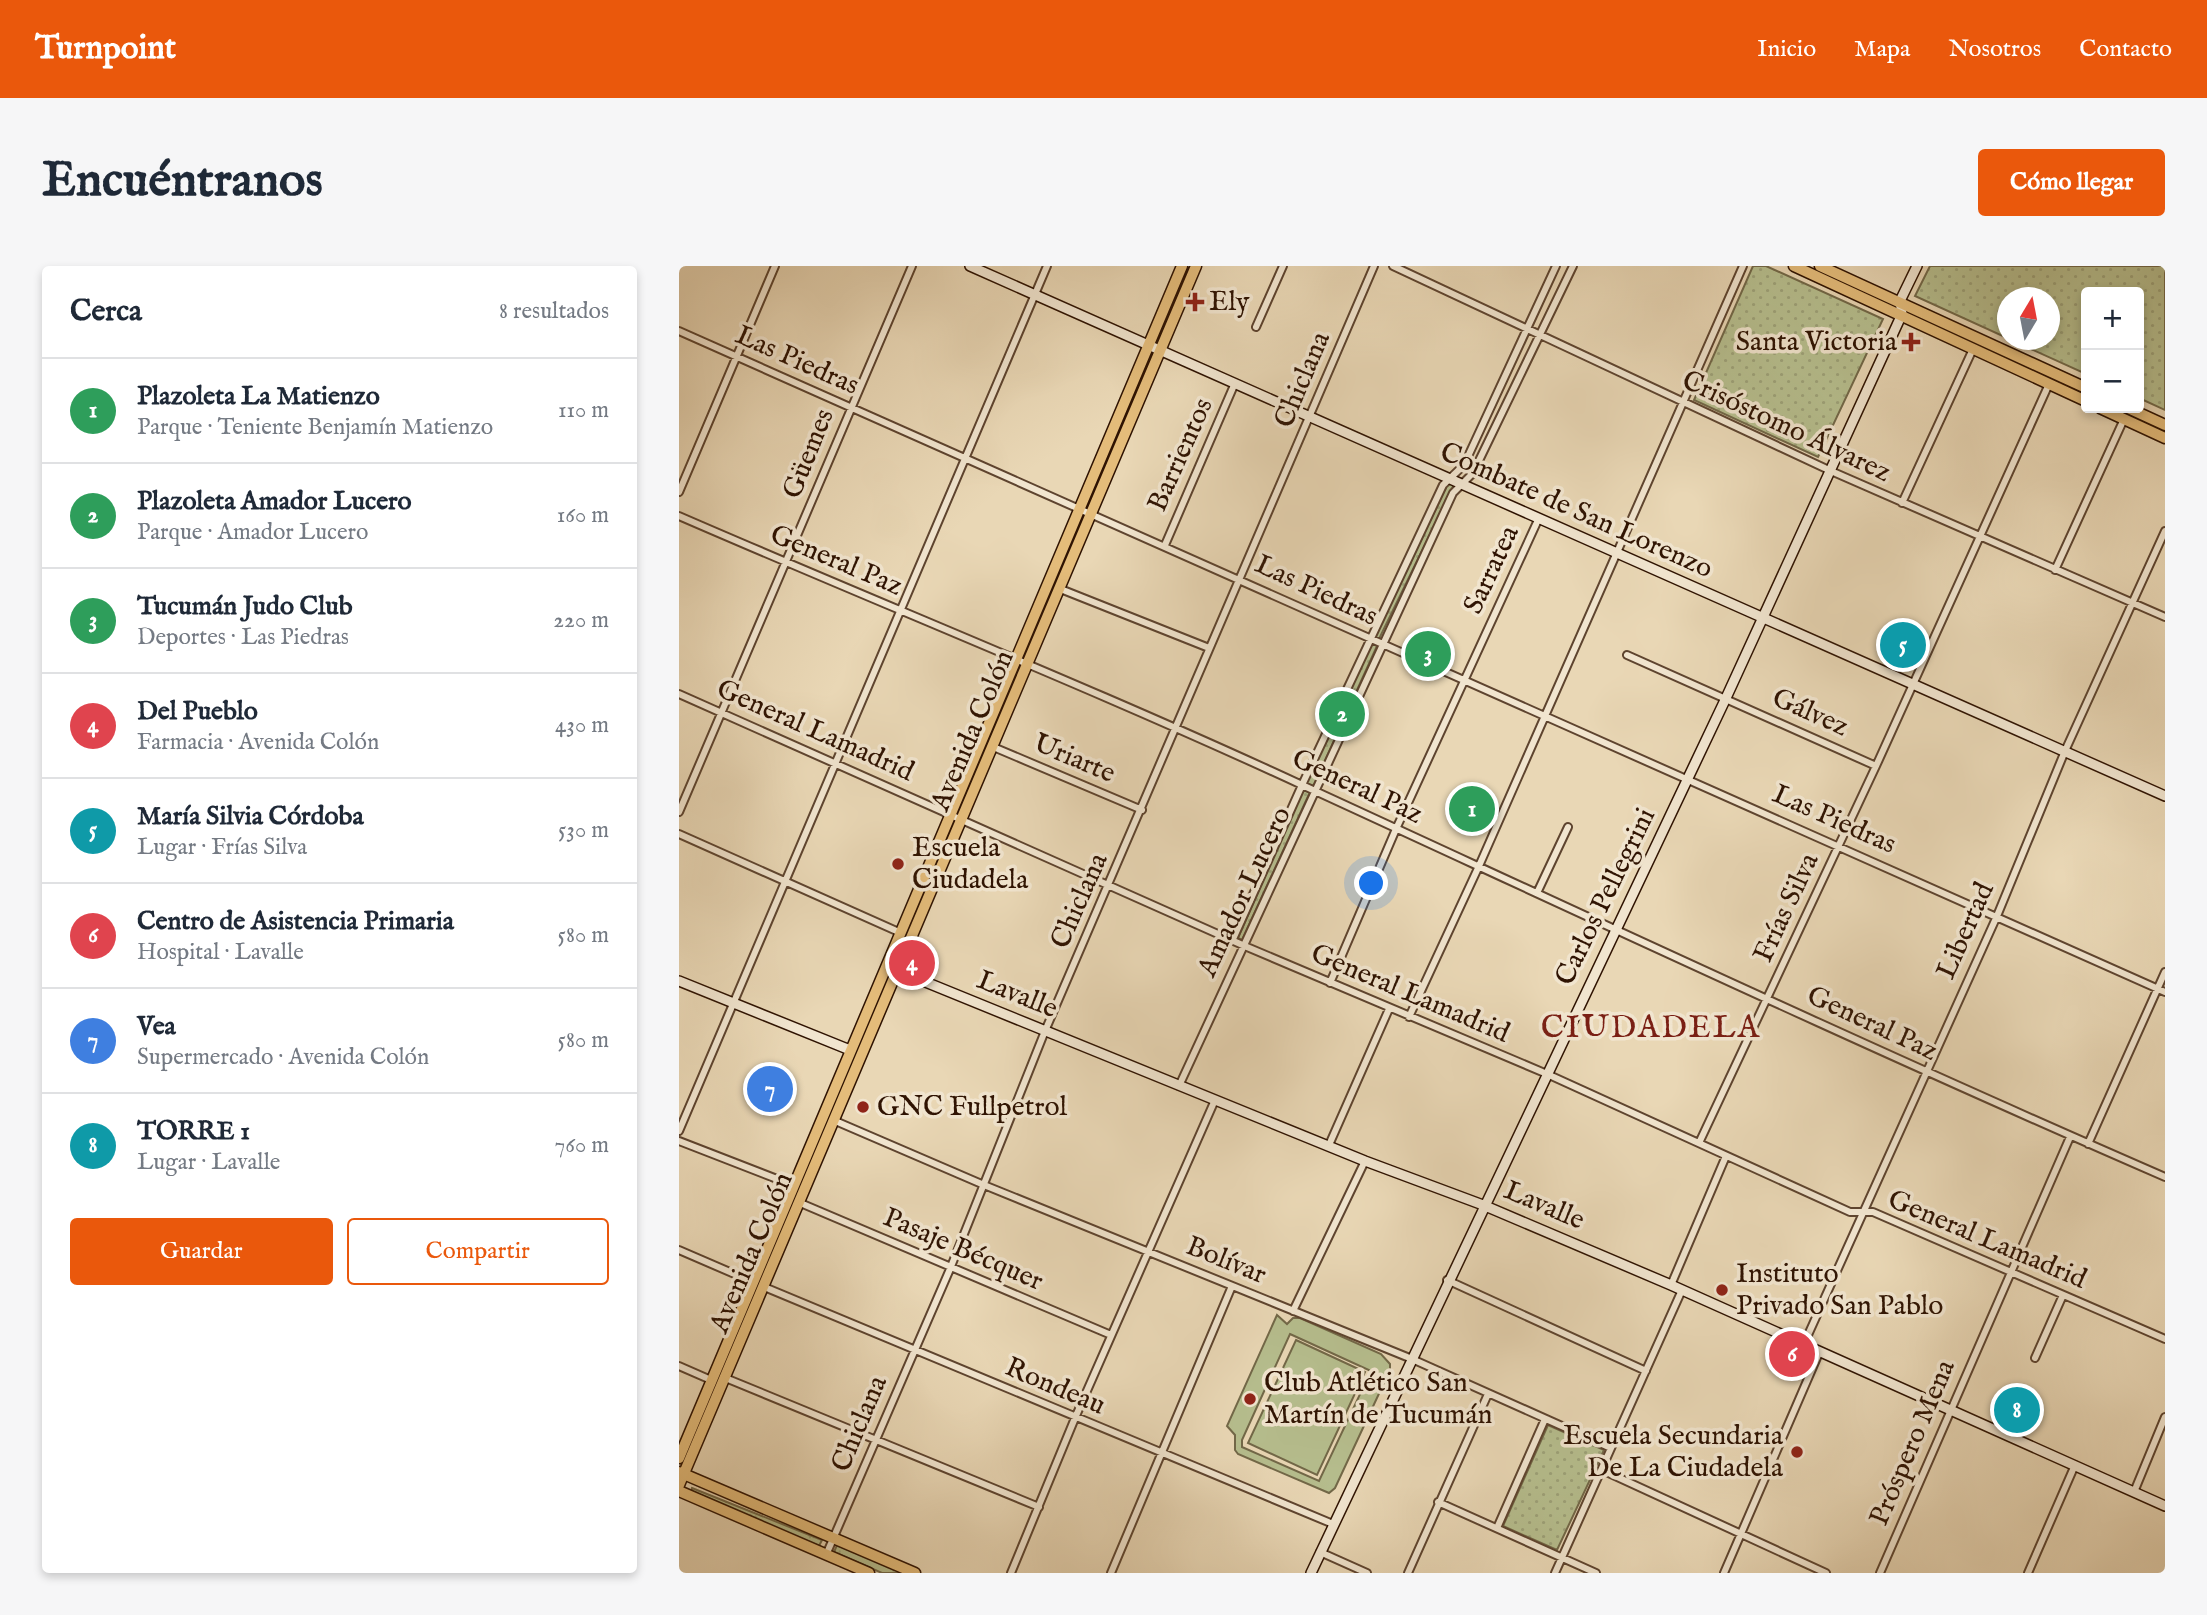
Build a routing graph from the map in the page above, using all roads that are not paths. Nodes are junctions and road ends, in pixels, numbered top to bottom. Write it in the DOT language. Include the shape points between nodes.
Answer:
graph roads {
  1 [pos="775,266"];
  2 [pos="912,266"];
  3 [pos="970,266"];
  4 [pos="1047,266"];
  5 [pos="1182,266"];
  6 [pos="1196,266"];
  7 [pos="1283,266"];
  8 [pos="1374,266"];
  9 [pos="1393,266"];
  10 [pos="1556,266"];
  11 [pos="1573,266"];
  12 [pos="1743,266"];
  13 [pos="1794,266"];
  14 [pos="1820,266"];
  15 [pos="1917,266"];
  16 [pos="1035,293"];
  17 [pos="1900,302"];
  18 [pos="1902,314"];
  19 [pos="1256,327"];
  20 [pos="1528,329"];
  21 [pos="679,331"];
  22 [pos="1541,335"];
  23 [pos="1150,344"];
  24 [pos="1160,349"];
  25 [pos="1973,349"];
  26 [pos="737,357"];
  27 [pos="1235,383"];
  28 [pos="2049,384"];
  29 [pos="2081,386"];
  30 [pos="2081,399"];
  31 [pos="1495,401"];
  32 [pos="1683,403"];
  33 [pos="1506,407"];
  34 [pos="851,409"];
  35 [pos="2111,413"];
  36 [pos="2139,413"];
  37 [pos="1311,416"];
  38 [pos="2124,419"];
  39 [pos="2165,425"];
  40 [pos="2165,438"];
  41 [pos="966,457"];
  42 [pos="1831,471"];
  43 [pos="1447,479"];
  44 [pos="1460,484"];
  45 [pos="679,492"];
  46 [pos="1902,503"];
  47 [pos="1086,511"];
  48 [pos="679,516"];
  49 [pos="1538,520"];
  50 [pos="2165,531"];
  51 [pos="1980,537"];
  52 [pos="1165,545"];
  53 [pos="1617,554"];
  54 [pos="787,563"];
  55 [pos="2055,569"];
  56 [pos="1238,579"];
  57 [pos="1058,588"];
  58 [pos="2133,603"];
  59 [pos="899,611"];
  60 [pos="2165,617"];
  61 [pos="1761,618"];
  62 [pos="1370,639"];
  63 [pos="1381,645"];
  64 [pos="1209,648"];
  65 [pos="1627,655"];
  66 [pos="1021,663"];
  67 [pos="1464,680"];
  68 [pos="1913,684"];
  69 [pos="679,694"];
  70 [pos="1726,698"];
  71 [pos="723,713"];
  72 [pos="1546,714"];
  73 [pos="1175,728"];
  74 [pos="991,746"];
  75 [pos="2066,751"];
  76 [pos="836,763"];
  77 [pos="1876,766"];
  78 [pos="1688,778"];
  79 [pos="1302,785"];
  80 [pos="1314,790"];
  81 [pos="2165,796"];
  82 [pos="1142,810"];
  83 [pos="679,812"];
  84 [pos="956,816"];
  85 [pos="1568,827"];
  86 [pos="1396,829"];
  87 [pos="679,834"];
  88 [pos="1839,846"];
  89 [pos="1479,866"];
  90 [pos="783,881"];
  91 [pos="1111,884"];
  92 [pos="1537,892"];
  93 [pos="1997,916"];
  94 [pos="1616,928"];
  95 [pos="901,933"];
  96 [pos="1233,939"];
  97 [pos="1243,945"];
  98 [pos="896,971"];
  99 [pos="2165,972"];
  100 [pos="679,981"];
  101 [pos="1329,983"];
  102 [pos="2161,991"];
  103 [pos="1768,998"];
  104 [pos="733,1003"];
  105 [pos="1389,1009"];
  106 [pos="1409,1017"];
  107 [pos="1045,1031"];
  108 [pos="850,1051"];
  109 [pos="861,1055"];
  110 [pos="1925,1072"];
  111 [pos="1547,1074"];
  112 [pos="1179,1086"];
  113 [pos="1215,1100"];
  114 [pos="828,1118"];
  115 [pos="679,1132"];
  116 [pos="2070,1137"];
  117 [pos="679,1141"];
  118 [pos="1699,1143"];
  119 [pos="2088,1144"];
  120 [pos="1329,1145"];
  121 [pos="1726,1156"];
  122 [pos="1365,1161"];
  123 [pos="2165,1177"];
  124 [pos="984,1185"];
  125 [pos="795,1186"];
  126 [pos="798,1202"];
  127 [pos="1483,1205"];
  128 [pos="1861,1212"];
  129 [pos="679,1250"];
  130 [pos="1149,1253"];
  131 [pos="950,1269"];
  132 [pos="2010,1273"];
  133 [pos="1447,1280"];
  134 [pos="758,1284"];
  135 [pos="1671,1285"];
  136 [pos="1232,1286"];
  137 [pos="1682,1290"];
  138 [pos="2063,1296"];
  139 [pos="1293,1311"];
  140 [pos="1111,1335"];
  141 [pos="2165,1339"];
  142 [pos="1803,1346"];
  143 [pos="915,1352"];
  144 [pos="1819,1353"];
  145 [pos="2035,1358"];
  146 [pos="1412,1359"];
  147 [pos="679,1366"];
  148 [pos="1646,1371"];
  149 [pos="723,1377"];
  150 [pos="711,1380"];
  151 [pos="1488,1394"];
  152 [pos="1949,1411"];
  153 [pos="2165,1417"];
  154 [pos="1075,1418"];
  155 [pos="1545,1419"];
  156 [pos="876,1442"];
  157 [pos="1611,1448"];
  158 [pos="1159,1454"];
  159 [pos="679,1458"];
  160 [pos="2075,1465"];
  161 [pos="1602,1470"];
  162 [pos="681,1473"];
  163 [pos="679,1485"];
  164 [pos="679,1491"];
  165 [pos="2134,1492"];
  166 [pos="1439,1502"];
  167 [pos="2165,1506"];
  168 [pos="1039,1507"];
  169 [pos="1333,1524"];
  170 [pos="1497,1528"];
  171 [pos="1741,1534"];
  172 [pos="833,1540"];
  173 [pos="1320,1552"];
  174 [pos="827,1555"];
  175 [pos="1562,1558"];
  176 [pos="869,1573"];
  177 [pos="915,1573"];
  178 [pos="1011,1573"];
  179 [pos="1111,1573"];
  180 [pos="1311,1573"];
  181 [pos="1367,1573"];
  182 [pos="1408,1573"];
  183 [pos="1555,1573"];
  184 [pos="1595,1573"];
  185 [pos="1724,1573"];
  186 [pos="1826,1573"];
  187 [pos="1880,1573"];
  188 [pos="2028,1573"];
  1 -- 26 [label="street"];
  2 -- 34 [label="street, Güemes"];
  3 -- 16 [label="street, Combate de San Lorenzo"];
  4 -- 16 [label="street"];
  5 -- 23 [label="main road, Avenida Colón"];
  6 -- 24 [label="main road, Avenida Colón"];
  7 -- 19 [label="street"];
  8 -- 37 [label="street, Chiclana"];
  9 -- 20 [label="street, Crisóstomo Álvarez"];
  10 -- 20 [label="street, Amador Lucero"];
  11 -- 22 [label="street, Amador Lucero"];
  12 -- 32 [label="street"];
  13 -- 18 [label="main road"];
  14 -- 17 [label="main road"];
  15 -- 17 [label="street"];
  16 -- 23 [label="street, Combate de San Lorenzo"];
  16 -- 41 [label="street"];
  17 -- 18 [label="street"];
  17 -- 29 [label="main road"];
  18 -- 25 [label="main road"];
  18 -- 42 [label="street, Carlos Pellegrini"];
  20 -- 22 [label="street, Crisóstomo Álvarez"];
  20 -- 31 [label="street, Amador Lucero"];
  21 -- 26 [label="street, Las Piedras"];
  22 -- 32 [label="street, Crisóstomo Álvarez"];
  22 -- 33 [label="street, Amador Lucero"];
  23 -- 24 [label="street, Combate de San Lorenzo"];
  23 -- 47 [label="main road, Avenida Colón"];
  24 -- 27 [label="street, Combate de San Lorenzo"];
  24 -- 47 [label="main road, Avenida Colón"];
  25 -- 28 [label="main road"];
  25 -- 46 [label="street"];
  26 -- 34 [label="street, Las Piedras"];
  26 -- 45 [label="street"];
  27 -- 37 [label="street, Combate de San Lorenzo"];
  27 -- 52 [label="street, Barrientos"];
  28 -- 30 [label="main road"];
  28 -- 51 [label="street, Frías Silva"];
  31 -- 33 [label="street"];
  31 -- 43 [label="street, Amador Lucero" via="1464,465"];
  32 -- 42 [label="street, Crisóstomo Álvarez"];
  32 -- 53 [label="street"];
  33 -- 44 [label="street, Amador Lucero" via="1473,473"];
  34 -- 41 [label="street, Las Piedras"];
  34 -- 54 [label="street, Güemes"];
  35 -- 38 [label="main road"];
  36 -- 39 [label="main road"];
  37 -- 43 [label="street, Combate de San Lorenzo"];
  37 -- 56 [label="street, Chiclana"];
  38 -- 40 [label="main road"];
  38 -- 55 [label="street"];
  41 -- 47 [label="street, Las Piedras"];
  41 -- 59 [label="street"];
  42 -- 46 [label="street, Crisóstomo Álvarez"];
  42 -- 61 [label="street, Carlos Pellegrini"];
  43 -- 44 [label="street, Combate de San Lorenzo"];
  43 -- 62 [label="street, Amador Lucero"];
  44 -- 49 [label="street, Combate de San Lorenzo"];
  44 -- 63 [label="street, Amador Lucero"];
  46 -- 51 [label="street, Crisóstomo Álvarez"];
  47 -- 52 [label="street, Las Piedras"];
  47 -- 57 [label="main road, Avenida Colón"];
  47 -- 66 [label="main road, Avenida Colón"];
  48 -- 54 [label="street, General Paz"];
  49 -- 53 [label="street, Combate de San Lorenzo"];
  49 -- 67 [label="street, Sarratea"];
  50 -- 58 [label="street, Libertad"];
  51 -- 55 [label="street, Crisóstomo Álvarez"];
  51 -- 68 [label="street, Frías Silva"];
  52 -- 56 [label="street, Las Piedras"];
  53 -- 61 [label="street, Combate de San Lorenzo"];
  53 -- 72 [label="street"];
  54 -- 59 [label="street, General Paz"];
  54 -- 71 [label="street, Güemes"];
  55 -- 58 [label="street, Crisóstomo Álvarez"];
  56 -- 62 [label="street, Las Piedras"];
  56 -- 64 [label="street, Chiclana"];
  57 -- 64 [label="street"];
  57 -- 66 [label="main road, Avenida Colón"];
  58 -- 60 [label="street, Crisóstomo Álvarez"];
  58 -- 75 [label="street, Libertad"];
  59 -- 66 [label="street, General Paz"];
  59 -- 76 [label="street"];
  61 -- 68 [label="street, Combate de San Lorenzo"];
  61 -- 70 [label="street, Carlos Pellegrini"];
  62 -- 63 [label="street, Las Piedras"];
  62 -- 79 [label="street, Amador Lucero"];
  63 -- 67 [label="street, Las Piedras"];
  63 -- 80 [label="street, Amador Lucero"];
  64 -- 73 [label="street, Chiclana"];
  65 -- 70 [label="street, Gálvez"];
  66 -- 73 [label="street, General Paz"];
  66 -- 74 [label="main road, Avenida Colón"];
  66 -- 84 [label="main road, Avenida Colón"];
  67 -- 72 [label="street, Las Piedras"];
  67 -- 86 [label="street, Sarratea"];
  68 -- 75 [label="street, Combate de San Lorenzo"];
  68 -- 77 [label="street, Frías Silva"];
  69 -- 71 [label="street, General Lamadrid"];
  70 -- 77 [label="street, Gálvez"];
  70 -- 78 [label="street, Carlos Pellegrini"];
  71 -- 76 [label="street, General Lamadrid"];
  71 -- 83 [label="street, Güemes"];
  72 -- 78 [label="street, Las Piedras"];
  72 -- 89 [label="street"];
  73 -- 79 [label="street, General Paz"];
  73 -- 82 [label="street, Chiclana"];
  74 -- 82 [label="street, Uriarte"];
  74 -- 84 [label="main road, Avenida Colón"];
  75 -- 81 [label="street, Combate de San Lorenzo"];
  75 -- 93 [label="street, Libertad"];
  76 -- 84 [label="street, General Lamadrid"];
  76 -- 90 [label="street"];
  77 -- 88 [label="street, Frías Silva"];
  78 -- 88 [label="street, Las Piedras"];
  78 -- 94 [label="street, Carlos Pellegrini"];
  79 -- 80 [label="street, General Paz"];
  79 -- 96 [label="street, Amador Lucero"];
  80 -- 86 [label="street, General Paz"];
  80 -- 97 [label="street, Amador Lucero"];
  82 -- 91 [label="street, Chiclana"];
  84 -- 91 [label="street, General Lamadrid"];
  84 -- 95 [label="main road, Avenida Colón"];
  84 -- 98 [label="main road, Avenida Colón"];
  85 -- 92 [label="street"];
  86 -- 89 [label="street, General Paz"];
  86 -- 101 [label="street, Sarratea"];
  87 -- 90 [label="street"];
  88 -- 93 [label="street, Las Piedras"];
  88 -- 103 [label="street, Frías Silva"];
  89 -- 92 [label="street, General Paz"];
  89 -- 106 [label="street"];
  90 -- 95 [label="street"];
  90 -- 104 [label="street"];
  91 -- 96 [label="street, General Lamadrid"];
  91 -- 107 [label="street, Chiclana"];
  92 -- 94 [label="street, General Paz"];
  93 -- 102 [label="street, Las Piedras"];
  93 -- 110 [label="street, Libertad"];
  94 -- 103 [label="street, General Paz"];
  94 -- 111 [label="street, Carlos Pellegrini"];
  95 -- 108 [label="main road, Avenida Colón"];
  96 -- 97 [label="street, General Lamadrid"];
  97 -- 101 [label="street, General Lamadrid"];
  97 -- 112 [label="street, Amador Lucero"];
  98 -- 107 [label="street, Lavalle"];
  98 -- 109 [label="main road, Avenida Colón"];
  99 -- 102 [label="street"];
  100 -- 104 [label="street"];
  101 -- 105 [label="street, General Lamadrid"];
  102 -- 119 [label="street"];
  103 -- 110 [label="street, General Paz"];
  103 -- 118 [label="street, Frías Silva"];
  104 -- 108 [label="street"];
  104 -- 115 [label="street"];
  105 -- 106 [label="street, General Lamadrid"];
  105 -- 120 [label="street"];
  106 -- 111 [label="street, General Lamadrid"];
  107 -- 112 [label="street, Lavalle"];
  107 -- 124 [label="street, Chiclana"];
  108 -- 109 [label="street"];
  108 -- 114 [label="main road, Avenida Colón"];
  109 -- 114 [label="main road, Avenida Colón"];
  110 -- 116 [label="street, General Paz"];
  110 -- 128 [label="street, Libertad"];
  111 -- 118 [label="street, General Lamadrid"];
  111 -- 127 [label="street, Carlos Pellegrini"];
  112 -- 113 [label="street, Lavalle"];
  113 -- 120 [label="street, Lavalle"];
  113 -- 130 [label="street"];
  114 -- 124 [label="street, Bolívar"];
  114 -- 125 [label="main road, Avenida Colón"];
  114 -- 126 [label="main road, Avenida Colón"];
  116 -- 119 [label="street, General Paz"];
  116 -- 132 [label="street, Próspero Mena"];
  117 -- 125 [label="street"];
  118 -- 121 [label="street, General Lamadrid"];
  119 -- 123 [label="street, General Paz"];
  120 -- 122 [label="street, Lavalle"];
  121 -- 128 [label="street, General Lamadrid" via="1850,1212"];
  121 -- 135 [label="street"];
  122 -- 127 [label="street, Lavalle"];
  122 -- 139 [label="street"];
  124 -- 130 [label="street, Bolívar"];
  124 -- 131 [label="street, Chiclana"];
  125 -- 134 [label="main road, Avenida Colón"];
  126 -- 131 [label="street, Pasaje Bécquer"];
  126 -- 134 [label="main road, Avenida Colón"];
  127 -- 133 [label="street, Carlos Pellegrini"];
  127 -- 135 [label="street, Lavalle"];
  128 -- 132 [label="street, General Lamadrid" via="1873,1212"];
  128 -- 142 [label="street, Libertad"];
  129 -- 134 [label="street, Rondeau"];
  130 -- 136 [label="street, Bolívar"];
  130 -- 140 [label="street"];
  131 -- 140 [label="street, Pasaje Bécquer"];
  131 -- 143 [label="street, Chiclana"];
  132 -- 138 [label="street, General Lamadrid"];
  132 -- 152 [label="street, Próspero Mena"];
  133 -- 146 [label="street, Carlos Pellegrini"];
  133 -- 148 [label="street"];
  134 -- 143 [label="street, Rondeau"];
  134 -- 149 [label="main road, Avenida Colón"];
  134 -- 150 [label="main road, Avenida Colón"];
  135 -- 137 [label="street, Lavalle"];
  136 -- 139 [label="street, Bolívar"];
  136 -- 158 [label="street"];
  137 -- 142 [label="street, Lavalle"];
  137 -- 148 [label="street"];
  138 -- 141 [label="street, General Lamadrid"];
  138 -- 145 [label="street"];
  139 -- 146 [label="street, Bolívar"];
  140 -- 154 [label="street"];
  142 -- 144 [label="street, Lavalle"];
  143 -- 154 [label="street, Rondeau"];
  143 -- 156 [label="street, Chiclana"];
  144 -- 152 [label="street, Lavalle"];
  144 -- 171 [label="street"];
  146 -- 151 [label="street, Bolívar"];
  146 -- 169 [label="street, Carlos Pellegrini"];
  147 -- 150 [label="street"];
  148 -- 157 [label="street"];
  149 -- 156 [label="street"];
  149 -- 162 [label="main road, Avenida Colón"];
  150 -- 159 [label="main road, Avenida Colón"];
  151 -- 155 [label="street, Bolívar"];
  151 -- 166 [label="street"];
  152 -- 160 [label="street, Lavalle"];
  152 -- 187 [label="street, Próspero Mena"];
  153 -- 165 [label="street"];
  154 -- 158 [label="street, Rondeau"];
  154 -- 168 [label="street"];
  155 -- 157 [label="street, Bolívar"];
  155 -- 170 [label="street"];
  156 -- 168 [label="street"];
  156 -- 172 [label="street, Chiclana"];
  157 -- 161 [label="street"];
  158 -- 169 [label="street, Rondeau"];
  158 -- 179 [label="street"];
  160 -- 165 [label="street, Lavalle"];
  160 -- 188 [label="street"];
  161 -- 171 [label="street"];
  161 -- 175 [label="street"];
  162 -- 163 [label="main road, Avenida Colón"];
  162 -- 172 [label="main road"];
  164 -- 174 [label="main road"];
  165 -- 167 [label="street, Lavalle"];
  166 -- 170 [label="street"];
  166 -- 182 [label="street"];
  168 -- 178 [label="street"];
  169 -- 173 [label="street, Carlos Pellegrini"];
  170 -- 175 [label="street"];
  171 -- 185 [label="street"];
  171 -- 186 [label="street"];
  172 -- 174 [label="street, Chiclana"];
  172 -- 177 [label="main road"];
  173 -- 180 [label="street, Carlos Pellegrini"];
  173 -- 181 [label="street"];
  174 -- 176 [label="main road"];
  175 -- 183 [label="street"];
  175 -- 184 [label="street"];
}
